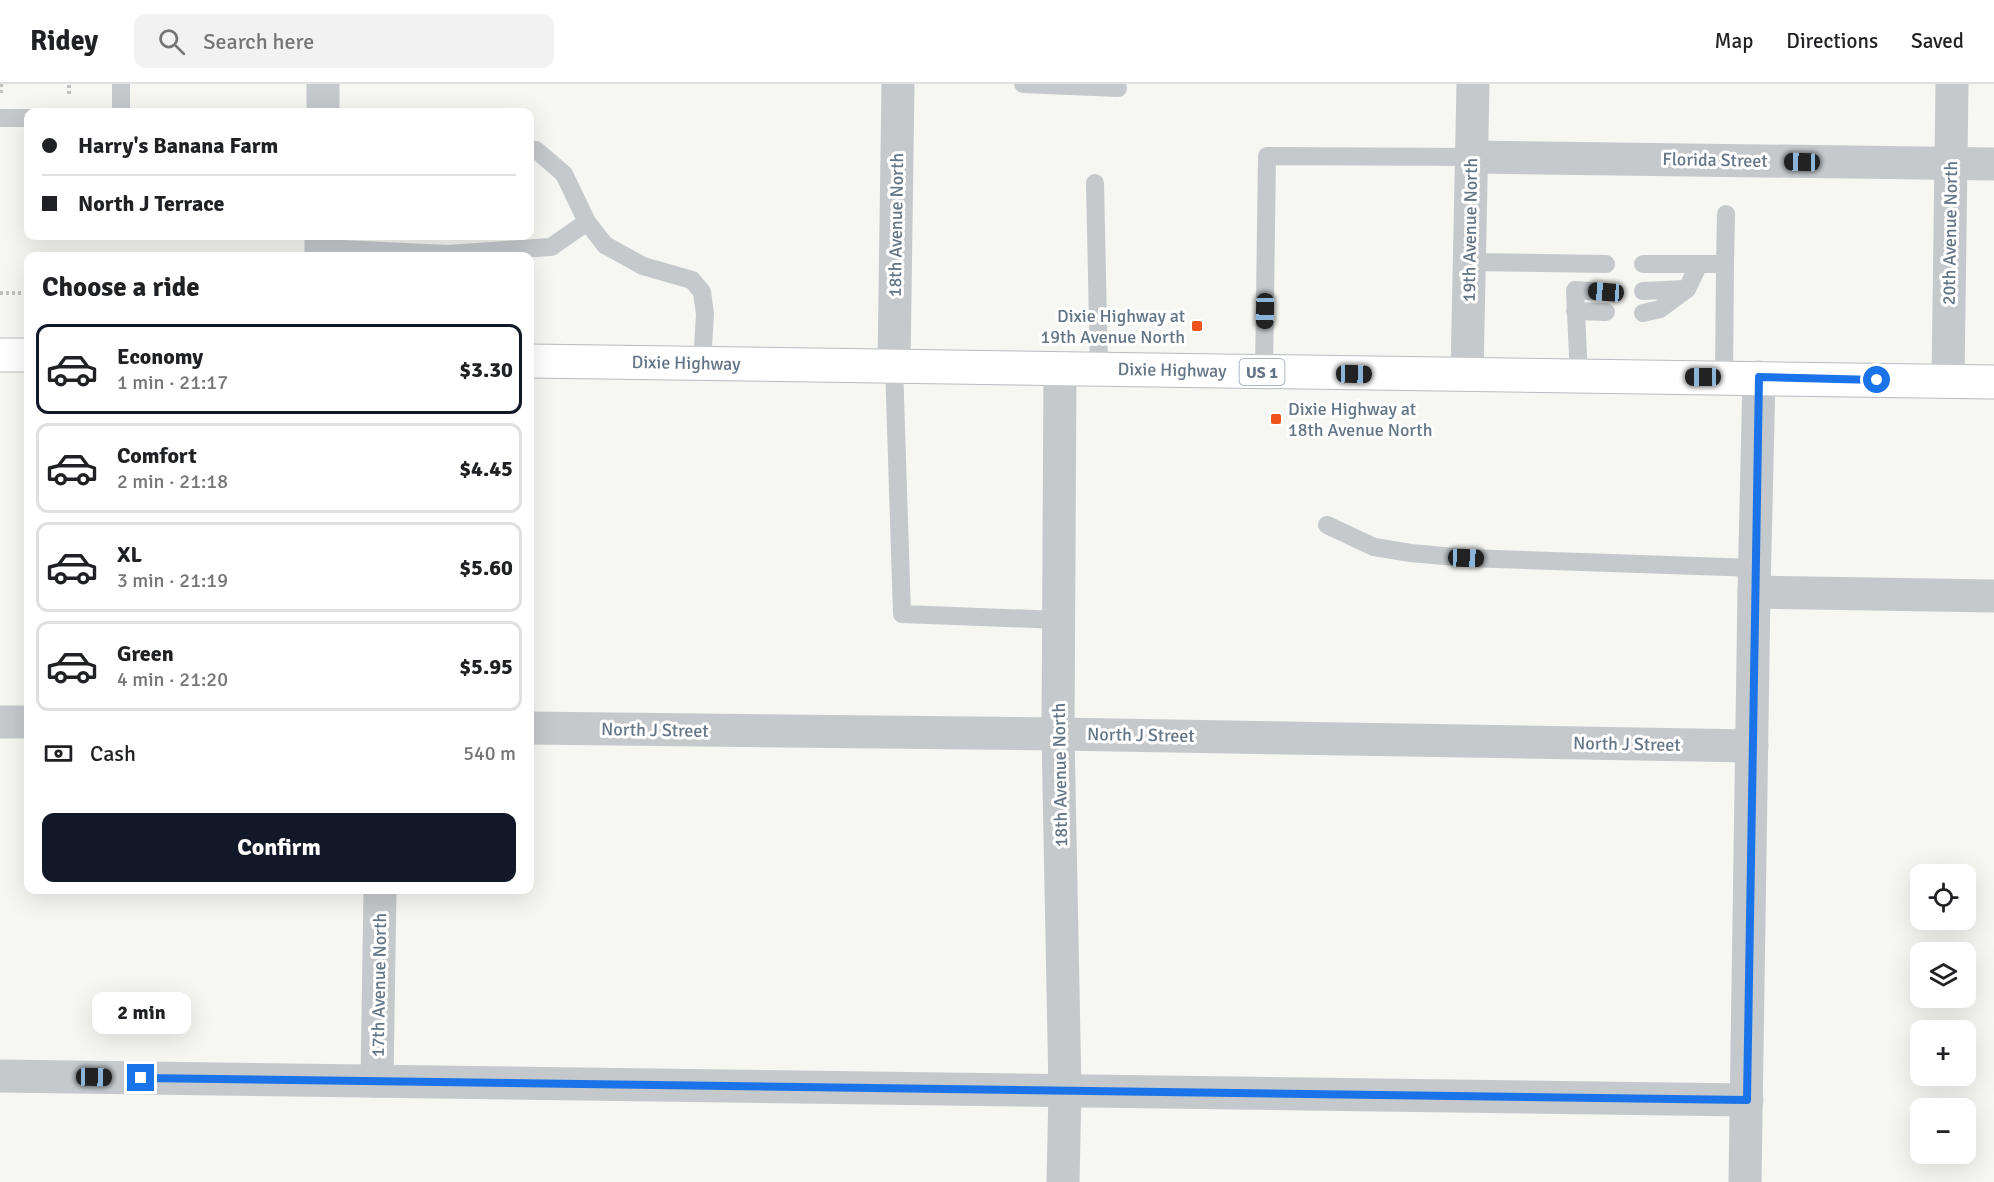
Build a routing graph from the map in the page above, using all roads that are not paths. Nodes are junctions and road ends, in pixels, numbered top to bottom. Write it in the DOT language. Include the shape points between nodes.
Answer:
graph roads {
  1 [pos="121,84"];
  2 [pos="323,84"];
  3 [pos="898,84"];
  4 [pos="1023,84"];
  5 [pos="1473,84"];
  6 [pos="1952,84"];
  7 [pos="1118,88"];
  8 [pos="120,108"];
  9 [pos="323,108"];
  10 [pos="0,118"];
  11 [pos="24,118"];
  12 [pos="534,150"];
  13 [pos="1472,157"];
  14 [pos="1951,164"];
  15 [pos="1994,164"];
  16 [pos="1095,183"];
  17 [pos="1726,214"];
  18 [pos="587,222"];
  19 [pos="321,247"];
  20 [pos="411,252"];
  21 [pos="477,252"];
  22 [pos="1470,262"];
  23 [pos="1575,264"];
  24 [pos="1606,264"];
  25 [pos="1643,264"];
  26 [pos="1699,264"];
  27 [pos="1725,264"];
  28 [pos="1687,289"];
  29 [pos="1575,290"];
  30 [pos="1643,291"];
  31 [pos="1606,292"];
  32 [pos="1575,312"];
  33 [pos="1606,312"];
  34 [pos="1643,313"];
  35 [pos="0,355"];
  36 [pos="24,355"];
  37 [pos="534,361"];
  38 [pos="702,363"];
  39 [pos="894,365"];
  40 [pos="1060,368"];
  41 [pos="1099,369"];
  42 [pos="1264,372"];
  43 [pos="1467,375"];
  44 [pos="1578,377"];
  45 [pos="1724,377"];
  46 [pos="1759,377"];
  47 [pos="1948,381"];
  48 [pos="1994,382"];
  49 [pos="1328,525"];
  50 [pos="1754,580"];
  51 [pos="1994,596"];
  52 [pos="1059,620"];
  53 [pos="0,722"];
  54 [pos="24,722"];
  55 [pos="534,729"];
  56 [pos="1058,734"];
  57 [pos="1752,746"];
  58 [pos="380,894"];
  59 [pos="0,1076"];
  60 [pos="377,1082"];
  61 [pos="1065,1091"];
  62 [pos="1747,1100"];
  63 [pos="1063,1182"];
  64 [pos="1745,1182"];
  1 -- 8 [label="lane"];
  2 -- 9 [label="street"];
  3 -- 39 [label="street, 18th Avenue North"];
  4 -- 7 [label="lane"];
  5 -- 13 [label="street, 19th Avenue North"];
  6 -- 14 [label="street, 20th Avenue North"];
  10 -- 11 [label="lane"];
  12 -- 18 [label="lane" via="564,174"];
  13 -- 14 [label="street, Florida Street"];
  13 -- 22 [label="street, 19th Avenue North"];
  13 -- 42 [label="lane" via="1267,156"];
  14 -- 15 [label="street, Florida Street"];
  14 -- 47 [label="street, 20th Avenue North"];
  16 -- 41 [label="lane"];
  17 -- 27 [label="lane"];
  18 -- 21 [label="lane" via="551,247"];
  18 -- 38 [label="lane" via="604,245 643,266 692,280 702,292"];
  19 -- 20 [label="lane"];
  22 -- 23 [label="lane"];
  22 -- 43 [label="street, 19th Avenue North"];
  23 -- 24 [label="lane"];
  23 -- 29 [label="lane"];
  25 -- 26 [label="lane"];
  26 -- 27 [label="lane"];
  26 -- 28 [label="lane"];
  27 -- 45 [label="lane"];
  28 -- 30 [label="lane"];
  28 -- 34 [label="lane" via="1660,309"];
  29 -- 31 [label="lane"];
  29 -- 32 [label="lane"];
  32 -- 33 [label="lane"];
  32 -- 44 [label="lane"];
  35 -- 36 [label="main road"];
  37 -- 38 [label="main road, Dixie Highway / US 1"];
  38 -- 39 [label="main road, Dixie Highway / US 1"];
  39 -- 40 [label="main road, Dixie Highway / US 1"];
  39 -- 52 [label="lane" via="902,614"];
  40 -- 41 [label="main road, Dixie Highway / US 1"];
  40 -- 52 [label="street, 18th Avenue North"];
  41 -- 42 [label="main road, Dixie Highway / US 1"];
  42 -- 43 [label="main road, Dixie Highway / US 1"];
  43 -- 44 [label="main road, Dixie Highway / US 1"];
  44 -- 45 [label="main road, Dixie Highway / US 1"];
  45 -- 46 [label="main road, Dixie Highway / US 1"];
  46 -- 47 [label="main road, Dixie Highway / US 1"];
  46 -- 50 [label="street"];
  47 -- 48 [label="main road, Dixie Highway / US 1"];
  49 -- 50 [label="lane" via="1374,547 1412,553"];
  50 -- 51 [label="street"];
  50 -- 57 [label="street"];
  52 -- 56 [label="street, 18th Avenue North"];
  53 -- 54 [label="street"];
  55 -- 56 [label="street, North J Street"];
  56 -- 57 [label="street, North J Street"];
  56 -- 61 [label="street, 18th Avenue North"];
  57 -- 62 [label="street"];
  58 -- 60 [label="street, 17th Avenue North"];
  59 -- 60 [label="street"];
  60 -- 61 [label="street"];
  61 -- 62 [label="street"];
  61 -- 63 [label="street, 18th Avenue North"];
  62 -- 64 [label="street"];
}
